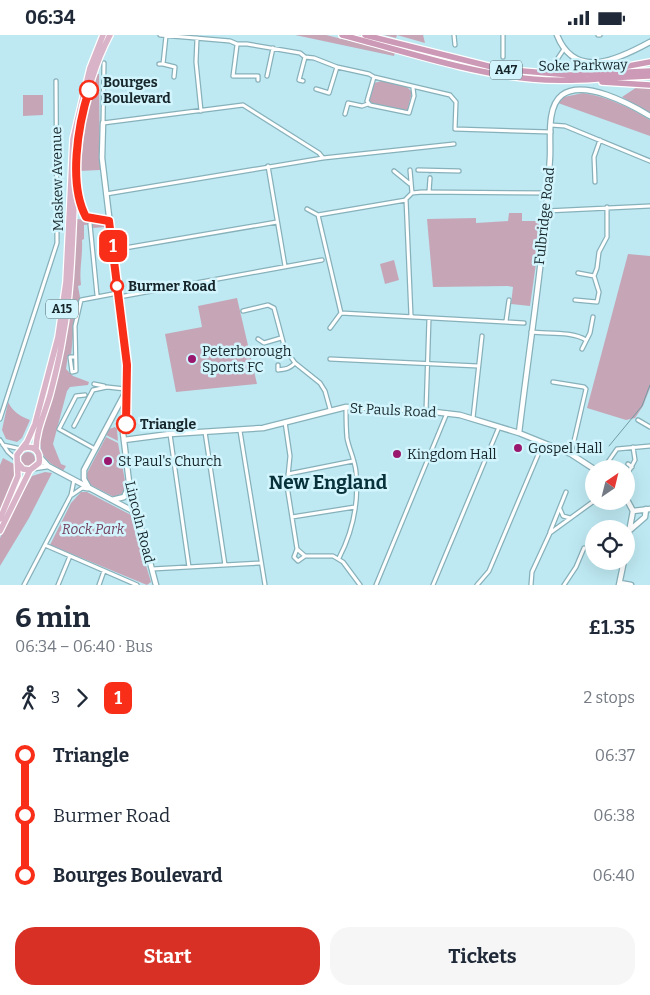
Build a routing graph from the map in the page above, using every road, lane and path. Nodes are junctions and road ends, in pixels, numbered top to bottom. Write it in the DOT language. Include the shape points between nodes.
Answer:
graph roads {
  1 [pos="103,35"];
  2 [pos="110,35"];
  3 [pos="160,35"];
  4 [pos="166,35"];
  5 [pos="342,35"];
  6 [pos="365,35"];
  7 [pos="454,35"];
  8 [pos="503,35"];
  9 [pos="557,35"];
  10 [pos="197,38"];
  11 [pos="650,42"];
  12 [pos="237,45"];
  13 [pos="455,45"];
  14 [pos="273,48"];
  15 [pos="564,49"];
  16 [pos="305,57"];
  17 [pos="503,57"];
  18 [pos="556,61"];
  19 [pos="650,62"];
  20 [pos="104,63"];
  21 [pos="336,67"];
  22 [pos="650,71"];
  23 [pos="266,73"];
  24 [pos="588,74"];
  25 [pos="650,76"];
  26 [pos="174,77"];
  27 [pos="374,77"];
  28 [pos="258,80"];
  29 [pos="571,80"];
  30 [pos="56,81"];
  31 [pos="300,82"];
  32 [pos="650,85"];
  33 [pos="413,88"];
  34 [pos="316,89"];
  35 [pos="368,104"];
  36 [pos="201,111"];
  37 [pos="344,114"];
  38 [pos="650,116"];
  39 [pos="103,123"];
  40 [pos="551,125"];
  41 [pos="551,132"];
  42 [pos="76,139"];
  43 [pos="600,141"];
  44 [pos="454,144"];
  45 [pos="74,152"];
  46 [pos="322,158"];
  47 [pos="650,161"];
  48 [pos="268,167"];
  49 [pos="410,170"];
  50 [pos="418,170"];
  51 [pos="77,171"];
  52 [pos="394,171"];
  53 [pos="459,171"];
  54 [pos="430,178"];
  55 [pos="595,182"];
  56 [pos="410,185"];
  57 [pos="429,192"];
  58 [pos="412,193"];
  59 [pos="548,193"];
  60 [pos="106,194"];
  61 [pos="406,199"];
  62 [pos="70,204"];
  63 [pos="650,206"];
  64 [pos="607,207"];
  65 [pos="307,209"];
  66 [pos="74,211"];
  67 [pos="546,211"];
  68 [pos="318,215"];
  69 [pos="86,217"];
  70 [pos="109,221"];
  71 [pos="277,222"];
  72 [pos="90,224"];
  73 [pos="113,250"];
  74 [pos="322,260"];
  75 [pos="285,266"];
  76 [pos="578,273"];
  77 [pos="594,276"];
  78 [pos="97,295"];
  79 [pos="118,295"];
  80 [pos="509,300"];
  81 [pos="575,300"];
  82 [pos="243,311"];
  83 [pos="341,313"];
  84 [pos="412,316"];
  85 [pos="593,317"];
  86 [pos="429,318"];
  87 [pos="506,321"];
  88 [pos="524,323"];
  89 [pos="330,328"];
  90 [pos="531,332"];
  91 [pos="482,336"];
  92 [pos="281,338"];
  93 [pos="258,339"];
  94 [pos="586,340"];
  95 [pos="582,349"];
  96 [pos="74,357"];
  97 [pos="330,359"];
  98 [pos="295,363"];
  99 [pos="428,363"];
  100 [pos="278,365"];
  101 [pos="478,366"];
  102 [pos="553,382"];
  103 [pos="94,384"];
  104 [pos="106,387"];
  105 [pos="126,391"];
  106 [pos="85,395"];
  107 [pos="346,407"];
  108 [pos="330,409"];
  109 [pos="426,411"];
  110 [pos="42,412"];
  111 [pos="447,413"];
  112 [pos="113,415"];
  113 [pos="124,418"];
  114 [pos="473,418"];
  115 [pos="0,419"];
  116 [pos="638,420"];
  117 [pos="285,423"];
  118 [pos="38,425"];
  119 [pos="74,426"];
  120 [pos="499,427"];
  121 [pos="650,427"];
  122 [pos="240,431"];
  123 [pos="205,432"];
  124 [pos="519,433"];
  125 [pos="170,434"];
  126 [pos="0,440"];
  127 [pos="124,440"];
  128 [pos="544,443"];
  129 [pos="4,445"];
  130 [pos="650,446"];
  131 [pos="633,447"];
  132 [pos="22,449"];
  133 [pos="95,449"];
  134 [pos="36,450"];
  135 [pos="571,454"];
  136 [pos="40,457"];
  137 [pos="609,460"];
  138 [pos="635,460"];
  139 [pos="353,461"];
  140 [pos="17,462"];
  141 [pos="585,463"];
  142 [pos="48,466"];
  143 [pos="32,469"];
  144 [pos="288,474"];
  145 [pos="83,475"];
  146 [pos="74,480"];
  147 [pos="129,482"];
  148 [pos="92,490"];
  149 [pos="566,492"];
  150 [pos="71,495"];
  151 [pos="110,499"];
  152 [pos="356,507"];
  153 [pos="560,508"];
  154 [pos="585,508"];
  155 [pos="648,509"];
  156 [pos="633,511"];
  157 [pos="292,517"];
  158 [pos="138,518"];
  159 [pos="571,518"];
  160 [pos="0,519"];
  161 [pos="632,520"];
  162 [pos="635,525"];
  163 [pos="0,531"];
  164 [pos="550,533"];
  165 [pos="45,545"];
  166 [pos="584,548"];
  167 [pos="297,549"];
  168 [pos="70,556"];
  169 [pos="305,556"];
  170 [pos="339,558"];
  171 [pos="260,563"];
  172 [pos="225,565"];
  173 [pos="189,567"];
  174 [pos="152,569"];
  175 [pos="622,570"];
  176 [pos="104,571"];
  177 [pos="620,584"];
  178 [pos="24,585"];
  179 [pos="58,585"];
  180 [pos="99,585"];
  181 [pos="137,585"];
  182 [pos="156,585"];
  183 [pos="264,585"];
  184 [pos="360,585"];
  185 [pos="376,585"];
  186 [pos="433,585"];
  187 [pos="477,585"];
  188 [pos="532,585"];
  189 [pos="564,585"];
  190 [pos="631,585"];
  1 -- 42 [label="main road, A15" via="90,68"];
  2 -- 42 [label="main road, A15" via="89,89"];
  3 -- 4 [label="street"];
  4 -- 10 [label="street"];
  4 -- 26 [label="street" via="161,64 175,67"];
  5 -- 29 [label="highway, Soke Parkway / A47" via="490,72 530,79"];
  6 -- 24 [label="highway, Soke Parkway / A47" via="500,69 540,74"];
  7 -- 13 [label="street"];
  8 -- 17 [label="street"];
  9 -- 15 [label="street"];
  10 -- 12 [label="street" via="230,41"];
  10 -- 36 [label="street"];
  11 -- 15 [label="street" via="615,59 593,63 574,58"];
  12 -- 14 [label="street" via="247,43"];
  12 -- 28 [label="street" via="233,76 258,76"];
  14 -- 16 [label="street"];
  14 -- 23 [label="street"];
  15 -- 18 [label="street"];
  16 -- 21 [label="street"];
  16 -- 31 [label="street"];
  19 -- 24 [label="highway, A47"];
  20 -- 39 [label="street, Lincoln Road"];
  21 -- 27 [label="street"];
  21 -- 34 [label="street" via="329,93"];
  22 -- 24 [label="highway, Soke Parkway / A47"];
  25 -- 29 [label="highway, Soke Parkway / A47"];
  27 -- 33 [label="street"];
  27 -- 35 [label="street"];
  29 -- 32 [label="highway, A47"];
  30 -- 115 [label="street, Maskew Avenue" via="57,243"];
  33 -- 35 [label="street" via="411,110 406,113"];
  33 -- 41 [label="street" via="420,87 454,98 457,106 455,129"];
  35 -- 37 [label="street" via="348,103"];
  36 -- 39 [label="street"];
  36 -- 46 [label="street" via="249,107"];
  38 -- 40 [label="street, Fulbridge Road" via="619,99 576,90 558,99"];
  39 -- 60 [label="street, Lincoln Road"];
  40 -- 41 [label="street, Fulbridge Road"];
  40 -- 43 [label="street"];
  41 -- 59 [label="street, Fulbridge Road"];
  42 -- 45 [label="main road, A15"];
  43 -- 47 [label="street"];
  43 -- 55 [label="street" via="594,157"];
  44 -- 46 [label="street"];
  45 -- 51 [label="main road, A15"];
  45 -- 62 [label="main road, A15"];
  46 -- 48 [label="street"];
  48 -- 60 [label="street"];
  48 -- 71 [label="street"];
  49 -- 56 [label="street"];
  50 -- 53 [label="street"];
  51 -- 66 [label="main road, A15"];
  51 -- 69 [label="main road" via="78,198"];
  52 -- 56 [label="street"];
  54 -- 57 [label="street"];
  56 -- 58 [label="street"];
  57 -- 58 [label="street"];
  57 -- 59 [label="street"];
  58 -- 61 [label="street"];
  59 -- 67 [label="street, Fulbridge Road"];
  60 -- 70 [label="street, Lincoln Road"];
  61 -- 68 [label="street"];
  61 -- 84 [label="street"];
  62 -- 66 [label="main road"];
  62 -- 110 [label="main road, A15" via="66,282"];
  63 -- 64 [label="street"];
  64 -- 67 [label="street"];
  64 -- 77 [label="street" via="607,237 599,252"];
  65 -- 68 [label="street"];
  66 -- 69 [label="main road"];
  66 -- 110 [label="main road, A15" via="71,280 64,336"];
  67 -- 90 [label="street, Fulbridge Road"];
  68 -- 83 [label="street"];
  69 -- 70 [label="street"];
  70 -- 73 [label="street, Lincoln Road"];
  71 -- 73 [label="street"];
  71 -- 75 [label="street"];
  72 -- 78 [label="street"];
  73 -- 79 [label="street, Lincoln Road"];
  74 -- 75 [label="street"];
  75 -- 79 [label="street"];
  76 -- 77 [label="street"];
  77 -- 81 [label="street" via="599,292 597,302"];
  78 -- 79 [label="street"];
  78 -- 96 [label="street" via="81,299"];
  79 -- 105 [label="street, Lincoln Road" via="127,365"];
  80 -- 87 [label="street"];
  82 -- 92 [label="street" via="268,305 274,308"];
  83 -- 84 [label="street"];
  83 -- 89 [label="street"];
  84 -- 86 [label="street"];
  85 -- 94 [label="street"];
  86 -- 87 [label="street"];
  86 -- 99 [label="street"];
  87 -- 88 [label="street"];
  90 -- 94 [label="street" via="574,334"];
  90 -- 124 [label="street, Fulbridge Road"];
  91 -- 101 [label="street"];
  92 -- 93 [label="street" via="264,343"];
  92 -- 98 [label="street"];
  94 -- 95 [label="street"];
  97 -- 99 [label="street"];
  98 -- 100 [label="street" via="284,370 278,370"];
  98 -- 108 [label="street" via="320,383"];
  99 -- 101 [label="street"];
  99 -- 109 [label="street"];
  101 -- 114 [label="street"];
  102 -- 135 [label="street" via="586,389"];
  103 -- 104 [label="street"];
  104 -- 105 [label="street"];
  104 -- 119 [label="street" via="94,390"];
  105 -- 112 [label="street"];
  105 -- 113 [label="street, Lincoln Road"];
  106 -- 133 [label="street" via="76,395 59,429"];
  107 -- 108 [label="street, St Pauls Road"];
  107 -- 109 [label="street, St Pauls Road"];
  107 -- 139 [label="street" via="347,438"];
  108 -- 117 [label="street, St Pauls Road"];
  109 -- 111 [label="street, St Pauls Road"];
  110 -- 118 [label="main road, A15"];
  111 -- 114 [label="street, St Pauls Road"];
  111 -- 185 [label="street"];
  112 -- 113 [label="street"];
  112 -- 133 [label="street"];
  113 -- 127 [label="street, Lincoln Road"];
  114 -- 120 [label="street, St Pauls Road"];
  116 -- 121 [label="street"];
  117 -- 122 [label="street, St Pauls Road"];
  117 -- 144 [label="street" via="290,456"];
  118 -- 132 [label="main road, A15"];
  118 -- 134 [label="main road, A15"];
  120 -- 124 [label="street, St Pauls Road"];
  120 -- 186 [label="street"];
  122 -- 123 [label="street, St Pauls Road"];
  122 -- 171 [label="street"];
  123 -- 125 [label="street, St Pauls Road"];
  123 -- 172 [label="street"];
  124 -- 128 [label="street, St Pauls Road"];
  125 -- 127 [label="street, St Pauls Road"];
  125 -- 173 [label="street"];
  126 -- 129 [label="street"];
  127 -- 147 [label="street, Lincoln Road"];
  128 -- 135 [label="street, St Pauls Road"];
  128 -- 187 [label="street" via="489,571"];
  129 -- 132 [label="street"];
  129 -- 140 [label="street"];
  130 -- 131 [label="street"];
  131 -- 137 [label="street" via="617,449"];
  131 -- 138 [label="street"];
  132 -- 134 [label="main road" via="31,447"];
  132 -- 140 [label="main road"];
  133 -- 145 [label="street"];
  134 -- 136 [label="main road"];
  135 -- 141 [label="street, St Pauls Road"];
  136 -- 142 [label="street"];
  136 -- 143 [label="main road"];
  139 -- 144 [label="street"];
  139 -- 152 [label="street"];
  140 -- 143 [label="main road" via="23,469"];
  140 -- 160 [label="main road" via="18,476"];
  142 -- 143 [label="street"];
  142 -- 146 [label="street"];
  143 -- 163 [label="main road"];
  144 -- 157 [label="street"];
  145 -- 146 [label="street"];
  145 -- 148 [label="street"];
  146 -- 148 [label="street"];
  146 -- 150 [label="street"];
  147 -- 151 [label="street" via="124,497"];
  147 -- 158 [label="street, Lincoln Road"];
  148 -- 150 [label="street" via="82,488"];
  148 -- 151 [label="street"];
  149 -- 153 [label="street"];
  150 -- 165 [label="street"];
  151 -- 158 [label="street"];
  152 -- 157 [label="street"];
  152 -- 170 [label="street" via="348,540"];
  153 -- 159 [label="street" via="563,515"];
  153 -- 164 [label="street"];
  154 -- 159 [label="street"];
  155 -- 156 [label="street"];
  155 -- 162 [label="street" via="645,517"];
  156 -- 161 [label="street"];
  157 -- 167 [label="street"];
  158 -- 174 [label="street, Lincoln Road"];
  159 -- 164 [label="street"];
  164 -- 188 [label="street" via="532,573"];
  165 -- 168 [label="street"];
  165 -- 178 [label="street"];
  166 -- 189 [label="street"];
  167 -- 169 [label="street"];
  167 -- 169 [label="street" via="295,559 298,561"];
  168 -- 176 [label="street"];
  168 -- 179 [label="street"];
  169 -- 170 [label="street" via="334,555"];
  170 -- 184 [label="street"];
  171 -- 172 [label="street"];
  171 -- 183 [label="street"];
  172 -- 173 [label="street"];
  173 -- 174 [label="street"];
  174 -- 182 [label="street, Lincoln Road"];
  175 -- 177 [label="street"];
  176 -- 180 [label="street"];
  176 -- 181 [label="street"];
  177 -- 190 [label="street"];
}
